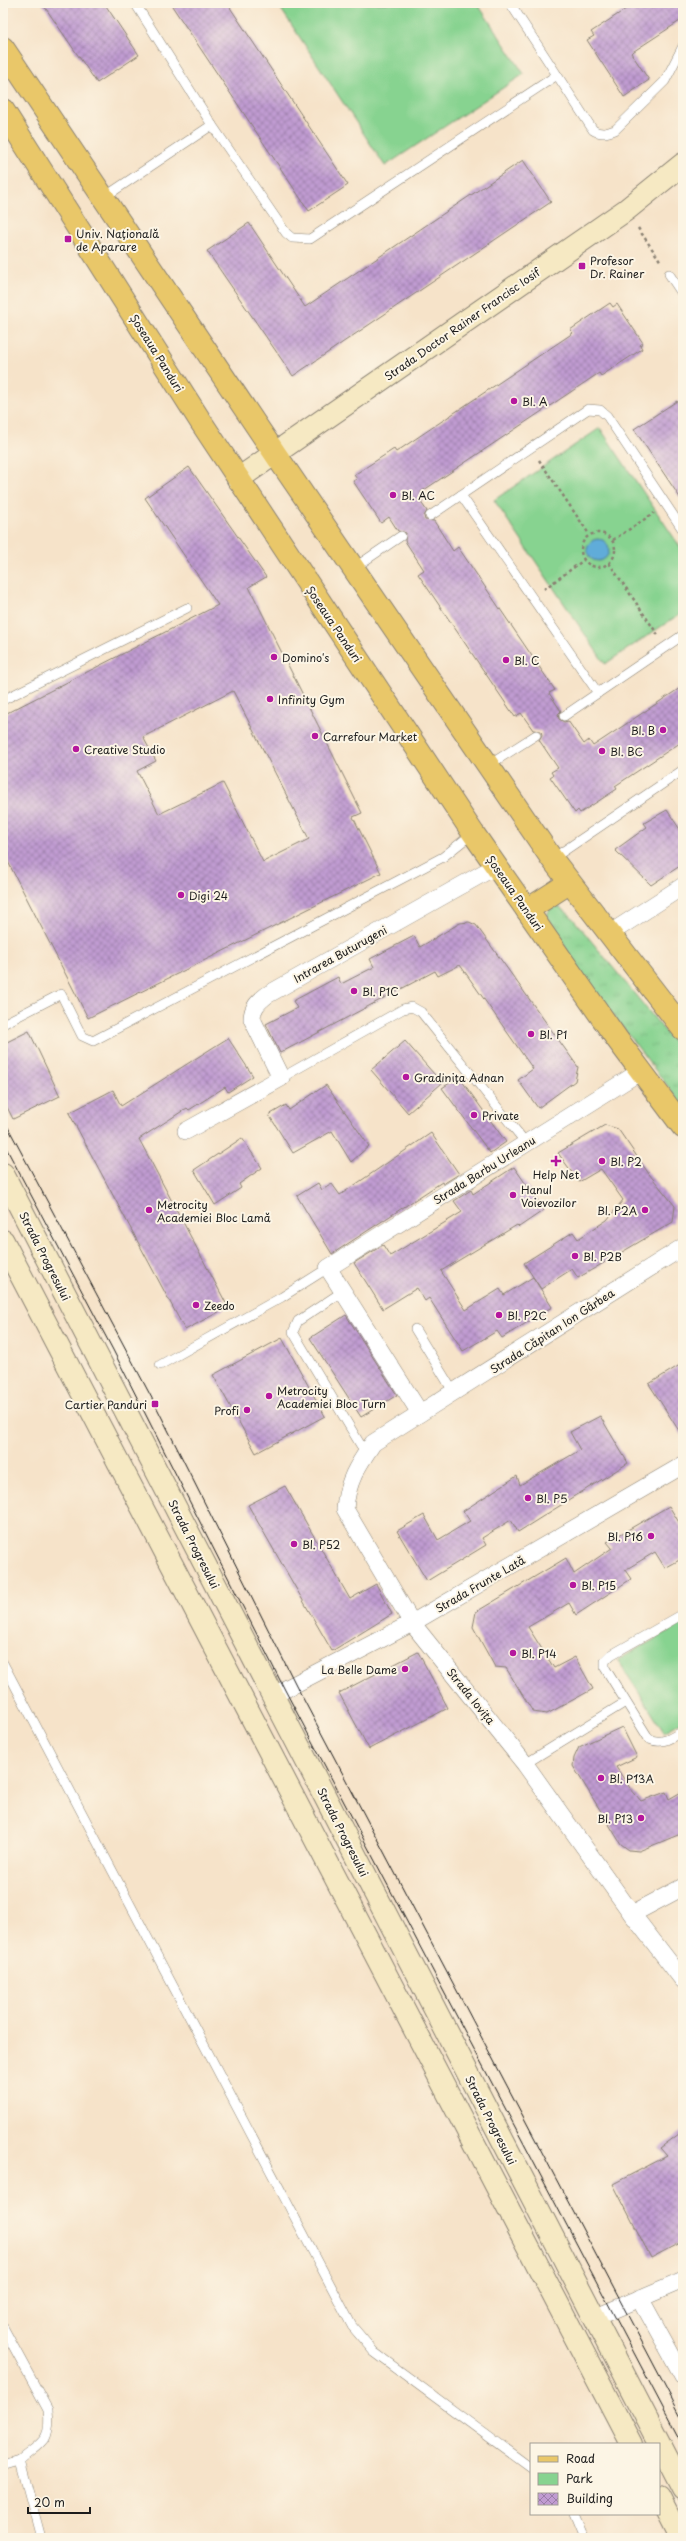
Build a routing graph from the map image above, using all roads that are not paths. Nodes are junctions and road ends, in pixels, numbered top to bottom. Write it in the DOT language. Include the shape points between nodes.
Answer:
graph roads {
  1 [pos="135,3"];
  2 [pos="510,3"];
  3 [pos="683,46"];
  4 [pos="3,48"];
  5 [pos="557,75"];
  6 [pos="3,110"];
  7 [pos="212,125"];
  8 [pos="683,164"];
  9 [pos="102,199"];
  10 [pos="669,274"];
  11 [pos="683,295"];
  12 [pos="276,455"];
  13 [pos="238,479"];
  14 [pos="461,495"];
  15 [pos="430,516"];
  16 [pos="683,530"];
  17 [pos="401,536"];
  18 [pos="354,568"];
  19 [pos="187,608"];
  20 [pos="683,634"];
  21 [pos="598,693"];
  22 [pos="3,700"];
  23 [pos="564,716"];
  24 [pos="536,735"];
  25 [pos="489,765"];
  26 [pos="683,770"];
  27 [pos="473,833"];
  28 [pos="552,859"];
  29 [pos="496,866"];
  30 [pos="569,883"];
  31 [pos="683,886"];
  32 [pos="527,910"];
  33 [pos="609,934"];
  34 [pos="3,1024"];
  35 [pos="683,1029"];
  36 [pos="641,1071"];
  37 [pos="281,1078"];
  38 [pos="683,1127"];
  39 [pos="186,1132"];
  40 [pos="526,1143"];
  41 [pos="3,1174"];
  42 [pos="3,1242"];
  43 [pos="683,1247"];
  44 [pos="328,1268"];
  45 [pos="342,1292"];
  46 [pos="415,1329"];
  47 [pos="160,1365"];
  48 [pos="454,1393"];
  49 [pos="420,1413"];
  50 [pos="366,1454"];
  51 [pos="683,1464"];
  52 [pos="683,1614"];
  53 [pos="412,1623"];
  54 [pos="3,1663"];
  55 [pos="272,1696"];
  56 [pos="624,1703"];
  57 [pos="248,1709"];
  58 [pos="683,1731"];
  59 [pos="525,1764"];
  60 [pos="683,1887"];
  61 [pos="632,1914"];
  62 [pos="683,1980"];
  63 [pos="683,2280"];
  64 [pos="640,2298"];
  65 [pos="594,2318"];
  66 [pos="3,2327"];
  67 [pos="572,2329"];
  68 [pos="683,2376"];
  69 [pos="630,2443"];
  70 [pos="659,2443"];
  71 [pos="660,2445"];
  72 [pos="20,2460"];
  73 [pos="3,2465"];
  74 [pos="530,2467"];
  75 [pos="683,2489"];
  76 [pos="660,2500"];
  77 [pos="574,2515"];
  78 [pos="41,2538"];
  79 [pos="584,2538"];
  80 [pos="680,2538"];
  1 -- 7 [label="lane"];
  2 -- 5 [label="lane"];
  3 -- 5 [label="lane" via="659,88 615,130 608,133 593,130"];
  4 -- 9 [label="main road"];
  5 -- 7 [label="lane" via="310,240 292,238 286,233"];
  6 -- 13 [label="main road, Șoseaua Panduri"];
  7 -- 9 [label="lane"];
  8 -- 12 [label="main road, Strada Doctor Rainer Francisc Iosif" via="626,210"];
  9 -- 12 [label="main road"];
  10 -- 11 [label="lane"];
  12 -- 13 [label="main road, Strada Doctor Rainer Francisc Iosif"];
  12 -- 18 [label="main road"];
  13 -- 27 [label="main road, Șoseaua Panduri"];
  14 -- 15 [label="lane"];
  14 -- 16 [label="lane" via="588,409 600,410"];
  14 -- 21 [label="lane"];
  17 -- 18 [label="lane"];
  18 -- 25 [label="main road"];
  19 -- 22 [label="lane"];
  20 -- 21 [label="lane"];
  21 -- 23 [label="lane"];
  24 -- 25 [label="lane"];
  25 -- 28 [label="main road"];
  26 -- 28 [label="lane"];
  27 -- 29 [label="main road, Șoseaua Panduri"];
  27 -- 34 [label="lane" via="444,857 92,1041 82,1036 61,994"];
  28 -- 30 [label="main road"];
  29 -- 32 [label="main road, Șoseaua Panduri"];
  29 -- 37 [label="street, Intrarea Buturugeni" via="266,995 257,1003 252,1012 252,1019"];
  30 -- 32 [label="main road"];
  30 -- 33 [label="main road"];
  31 -- 33 [label="street"];
  32 -- 36 [label="main road, Șoseaua Panduri"];
  33 -- 35 [label="main road"];
  36 -- 38 [label="main road, Șoseaua Panduri"];
  36 -- 40 [label="street, Strada Barbu Urleanu"];
  37 -- 39 [label="street"];
  37 -- 40 [label="lane" via="403,1009 412,1007 420,1012"];
  40 -- 44 [label="street, Strada Barbu Urleanu"];
  41 -- 55 [label="main road, Strada Progresului"];
  42 -- 57 [label="main road"];
  43 -- 48 [label="street, Strada Căpitan Ion Gârbea"];
  44 -- 45 [label="street"];
  44 -- 47 [label="lane" via="282,1297"];
  45 -- 49 [label="street"];
  45 -- 50 [label="lane" via="298,1321 293,1332"];
  46 -- 48 [label="lane"];
  48 -- 49 [label="street, Strada Căpitan Ion Gârbea"];
  49 -- 50 [label="street, Strada Iovița" via="374,1443"];
  50 -- 53 [label="street, Strada Iovița" via="347,1490 345,1509"];
  51 -- 53 [label="street, Strada Frunte Lată"];
  52 -- 56 [label="lane" via="611,1655 605,1661 605,1668"];
  53 -- 55 [label="street, Strada Frunte Lată"];
  53 -- 59 [label="street, Strada Iovița"];
  54 -- 74 [label="lane" via="352,2326 374,2352"];
  55 -- 57 [label="main road"];
  55 -- 65 [label="main road, Strada Progresului"];
  56 -- 58 [label="lane" via="649,1739 657,1743"];
  56 -- 59 [label="lane"];
  57 -- 67 [label="main road"];
  59 -- 61 [label="street, Strada Iovița"];
  60 -- 61 [label="street"];
  61 -- 62 [label="street, Strada Iovița"];
  63 -- 64 [label="street"];
  64 -- 65 [label="street"];
  64 -- 68 [label="street"];
  65 -- 67 [label="main road"];
  65 -- 70 [label="main road, Strada Progresului"];
  66 -- 72 [label="lane" via="48,2410 50,2424 47,2437"];
  67 -- 69 [label="main road"];
  71 -- 75 [label="main road, Strada Progresului"];
  72 -- 73 [label="lane"];
  72 -- 78 [label="lane"];
  76 -- 80 [label="main road"];
  77 -- 79 [label="lane"];
}
